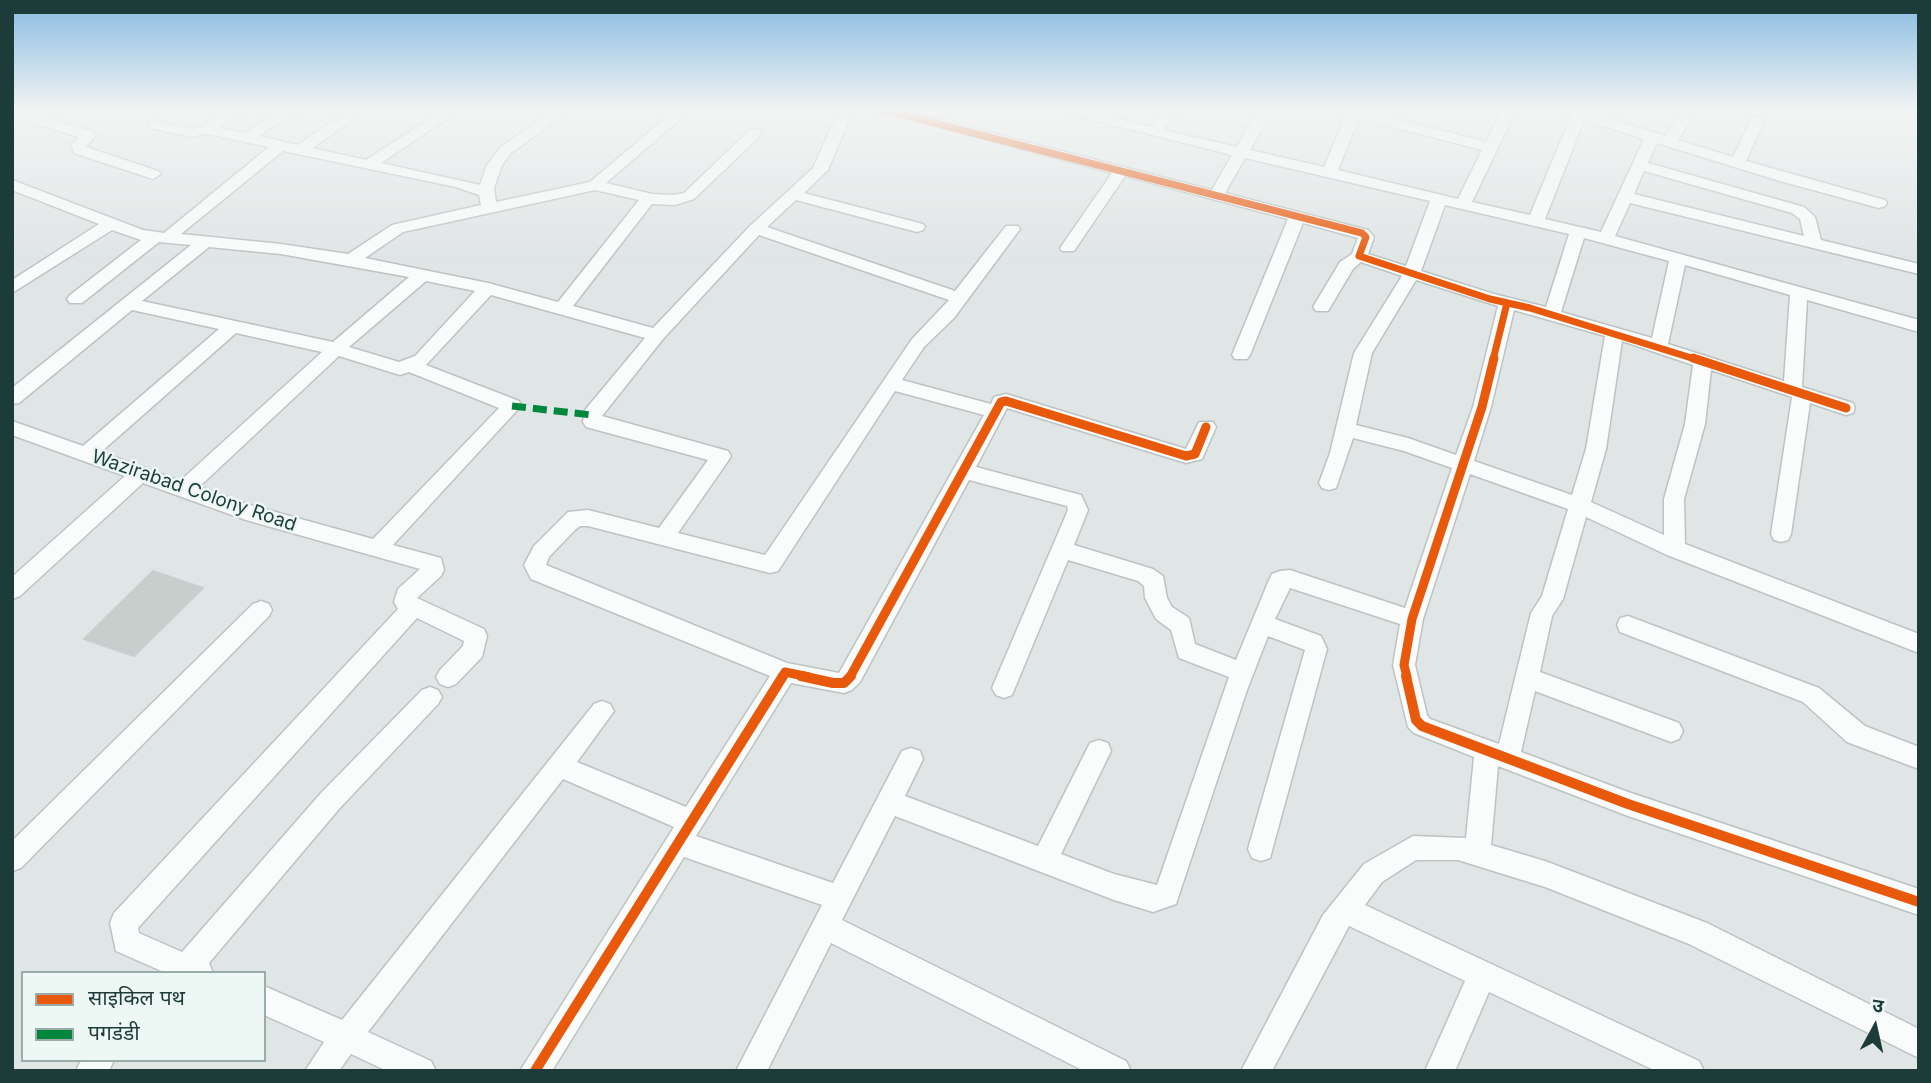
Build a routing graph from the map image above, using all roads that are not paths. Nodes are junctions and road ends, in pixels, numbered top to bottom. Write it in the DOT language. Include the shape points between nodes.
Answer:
graph roads {
  1 [pos="111,161"];
  2 [pos="262,161"];
  3 [pos="348,161"];
  4 [pos="375,161"];
  5 [pos="498,161"];
  6 [pos="624,161"];
  7 [pos="726,161"];
  8 [pos="824,161"];
  9 [pos="1076,161"];
  10 [pos="1236,161"];
  11 [pos="1274,161"];
  12 [pos="1334,161"];
  13 [pos="1485,161"];
  14 [pos="1562,161"];
  15 [pos="1641,161"];
  16 [pos="1739,161"];
  17 [pos="1639,164"];
  18 [pos="368,165"];
  19 [pos="1120,172"];
  20 [pos="1329,173"];
  21 [pos="153,174"];
  22 [pos="12,185"];
  23 [pos="595,185"];
  24 [pos="793,195"];
  25 [pos="1216,197"];
  26 [pos="1625,197"];
  27 [pos="650,198"];
  28 [pos="1439,199"];
  29 [pos="488,200"];
  30 [pos="1879,203"];
  31 [pos="1463,205"];
  32 [pos="1297,217"];
  33 [pos="112,223"];
  34 [pos="1535,223"];
  35 [pos="917,227"];
  36 [pos="756,229"];
  37 [pos="1012,229"];
  38 [pos="1578,232"];
  39 [pos="161,237"];
  40 [pos="1606,238"];
  41 [pos="205,242"];
  42 [pos="1814,243"];
  43 [pos="1068,248"];
  44 [pos="1359,256"];
  45 [pos="1678,259"];
  46 [pos="351,260"];
  47 [pos="1919,269"];
  48 [pos="1411,274"];
  49 [pos="422,275"];
  50 [pos="12,288"];
  51 [pos="488,288"];
  52 [pos="1799,293"];
  53 [pos="959,298"];
  54 [pos="76,299"];
  55 [pos="1507,303"];
  56 [pos="129,304"];
  57 [pos="563,307"];
  58 [pos="1322,307"];
  59 [pos="1552,314"];
  60 [pos="1919,326"];
  61 [pos="232,327"];
  62 [pos="1614,332"];
  63 [pos="657,335"];
  64 [pos="1658,346"];
  65 [pos="335,349"];
  66 [pos="1241,355"];
  67 [pos="1703,361"];
  68 [pos="411,366"];
  69 [pos="892,384"];
  70 [pos="1798,392"];
  71 [pos="12,398"];
  72 [pos="1846,408"];
  73 [pos="996,412"];
  74 [pos="1206,426"];
  75 [pos="12,428"];
  76 [pos="1345,429"];
  77 [pos="86,454"];
  78 [pos="1464,464"];
  79 [pos="964,471"];
  80 [pos="140,474"];
  81 [pos="1329,483"];
  82 [pos="184,489"];
  83 [pos="1581,506"];
  84 [pos="1781,534"];
  85 [pos="664,537"];
  86 [pos="377,548"];
  87 [pos="1674,548"];
  88 [pos="1061,550"];
  89 [pos="12,590"];
  90 [pos="414,606"];
  91 [pos="261,610"];
  92 [pos="1412,619"];
  93 [pos="1262,624"];
  94 [pos="1628,625"];
  95 [pos="1919,644"];
  96 [pos="785,672"];
  97 [pos="1242,672"];
  98 [pos="449,677"];
  99 [pos="1527,677"];
  100 [pos="1004,688"];
  101 [pos="430,697"];
  102 [pos="602,711"];
  103 [pos="1671,730"];
  104 [pos="1100,751"];
  105 [pos="1497,754"];
  106 [pos="1919,758"];
  107 [pos="911,759"];
  108 [pos="559,766"];
  109 [pos="889,802"];
  110 [pos="685,833"];
  111 [pos="1261,849"];
  112 [pos="1477,853"];
  113 [pos="12,859"];
  114 [pos="1044,860"];
  115 [pos="840,898"];
  116 [pos="1919,902"];
  117 [pos="1345,910"];
  118 [pos="825,926"];
  119 [pos="182,969"];
  120 [pos="1482,974"];
  121 [pos="266,1001"];
  122 [pos="346,1035"];
  123 [pos="1919,1044"];
  124 [pos="320,1071"];
  125 [pos="421,1071"];
  126 [pos="535,1071"];
  127 [pos="751,1071"];
  128 [pos="1116,1071"];
  129 [pos="1256,1071"];
  130 [pos="1440,1071"];
  131 [pos="1689,1071"];
  1 -- 21 [label="street"];
  2 -- 39 [label="street"];
  3 -- 18 [label="street"];
  4 -- 18 [label="street"];
  5 -- 29 [label="street"];
  6 -- 23 [label="street"];
  7 -- 27 [label="street" via="689,196"];
  8 -- 24 [label="street"];
  9 -- 19 [label="street"];
  10 -- 25 [label="street"];
  11 -- 20 [label="street"];
  12 -- 20 [label="street"];
  13 -- 31 [label="street"];
  14 -- 34 [label="street"];
  15 -- 17 [label="street"];
  16 -- 30 [label="street"];
  17 -- 26 [label="street"];
  17 -- 42 [label="street" via="1803,212"];
  18 -- 29 [label="street" via="459,183"];
  19 -- 25 [label="street"];
  19 -- 43 [label="street"];
  20 -- 28 [label="street"];
  22 -- 33 [label="street"];
  23 -- 27 [label="street"];
  23 -- 29 [label="street"];
  24 -- 35 [label="street"];
  24 -- 36 [label="street"];
  25 -- 32 [label="street"];
  26 -- 40 [label="street"];
  26 -- 42 [label="street"];
  27 -- 57 [label="street"];
  28 -- 31 [label="street"];
  28 -- 48 [label="street"];
  29 -- 46 [label="street" via="398,228"];
  31 -- 34 [label="street"];
  32 -- 44 [label="street" via="1362,233 1366,237"];
  32 -- 66 [label="street"];
  33 -- 39 [label="street" via="140,235"];
  33 -- 50 [label="street"];
  34 -- 38 [label="street"];
  36 -- 53 [label="street"];
  36 -- 63 [label="street"];
  37 -- 53 [label="street"];
  38 -- 40 [label="street"];
  38 -- 59 [label="street"];
  39 -- 41 [label="street"];
  39 -- 54 [label="street"];
  40 -- 45 [label="street"];
  41 -- 46 [label="street"];
  41 -- 56 [label="street"];
  42 -- 47 [label="street"];
  44 -- 48 [label="street"];
  44 -- 58 [label="street" via="1346,266"];
  45 -- 52 [label="street"];
  45 -- 64 [label="street"];
  46 -- 49 [label="street"];
  48 -- 55 [label="street"];
  48 -- 76 [label="street" via="1363,354"];
  49 -- 51 [label="street"];
  49 -- 65 [label="street"];
  51 -- 57 [label="street"];
  51 -- 68 [label="street"];
  52 -- 60 [label="street"];
  52 -- 70 [label="street"];
  53 -- 69 [label="street" via="918,343"];
  55 -- 59 [label="street"];
  55 -- 78 [label="street"];
  56 -- 61 [label="street"];
  56 -- 71 [label="street"];
  57 -- 63 [label="street"];
  59 -- 62 [label="street"];
  61 -- 65 [label="street"];
  61 -- 77 [label="street"];
  62 -- 64 [label="street"];
  62 -- 83 [label="street" via="1596,449"];
  63 -- 85 [label="street" via="592,415 593,422 721,456"];
  64 -- 67 [label="street"];
  65 -- 68 [label="street" via="400,369"];
  65 -- 82 [label="street"];
  67 -- 70 [label="street"];
  67 -- 87 [label="street" via="1695,425 1674,499"];
  68 -- 86 [label="street" via="512,406"];
  69 -- 73 [label="street"];
  69 -- 85 [label="street" via="770,565"];
  70 -- 72 [label="street"];
  70 -- 84 [label="street"];
  73 -- 74 [label="street" via="1006,401 1186,456 1195,454"];
  73 -- 79 [label="street"];
  75 -- 77 [label="street, Wazirabad Colony Road"];
  76 -- 78 [label="street"];
  76 -- 81 [label="street"];
  77 -- 80 [label="street, Wazirabad Colony Road"];
  78 -- 83 [label="street"];
  78 -- 92 [label="street"];
  79 -- 88 [label="street" via="1074,500 1078,510"];
  79 -- 96 [label="street" via="852,675 844,683 833,683"];
  80 -- 82 [label="street, Wazirabad Colony Road"];
  80 -- 89 [label="street"];
  82 -- 86 [label="street, Wazirabad Colony Road" via="286,524"];
  83 -- 87 [label="street"];
  83 -- 99 [label="street" via="1552,599 1542,612"];
  85 -- 96 [label="street" via="579,517 541,552 535,565 539,573"];
  86 -- 90 [label="street, Wazirabad Colony Road" via="433,564 406,596 405,602"];
  87 -- 95 [label="street"];
  88 -- 97 [label="street" via="1145,575 1155,582 1156,598 1164,613 1181,625 1188,651"];
  88 -- 100 [label="street"];
  90 -- 98 [label="street" via="476,636 474,650"];
  90 -- 119 [label="street" via="124,923 126,941"];
  91 -- 113 [label="street"];
  92 -- 93 [label="street" via="1290,579 1280,580"];
  92 -- 105 [label="street" via="1404,665 1416,720"];
  93 -- 97 [label="street"];
  93 -- 111 [label="street" via="1313,643 1316,649"];
  94 -- 106 [label="street" via="1811,695 1856,734"];
  96 -- 110 [label="street"];
  97 -- 114 [label="street" via="1167,895 1153,899"];
  99 -- 103 [label="street"];
  99 -- 105 [label="street"];
  101 -- 119 [label="street" via="330,801"];
  102 -- 108 [label="street"];
  104 -- 114 [label="street"];
  105 -- 112 [label="street"];
  105 -- 116 [label="street" via="1628,804"];
  107 -- 109 [label="street"];
  108 -- 110 [label="street"];
  108 -- 122 [label="street"];
  109 -- 114 [label="street"];
  109 -- 115 [label="street"];
  110 -- 115 [label="street"];
  110 -- 126 [label="street"];
  112 -- 117 [label="street" via="1458,848 1413,848 1373,873"];
  112 -- 123 [label="street" via="1545,874 1697,933"];
  115 -- 118 [label="street"];
  117 -- 120 [label="street"];
  117 -- 129 [label="street"];
  118 -- 127 [label="street"];
  118 -- 128 [label="street"];
  120 -- 130 [label="street"];
  120 -- 131 [label="street"];
  121 -- 122 [label="street"];
  122 -- 124 [label="street"];
  122 -- 125 [label="street"];
}
